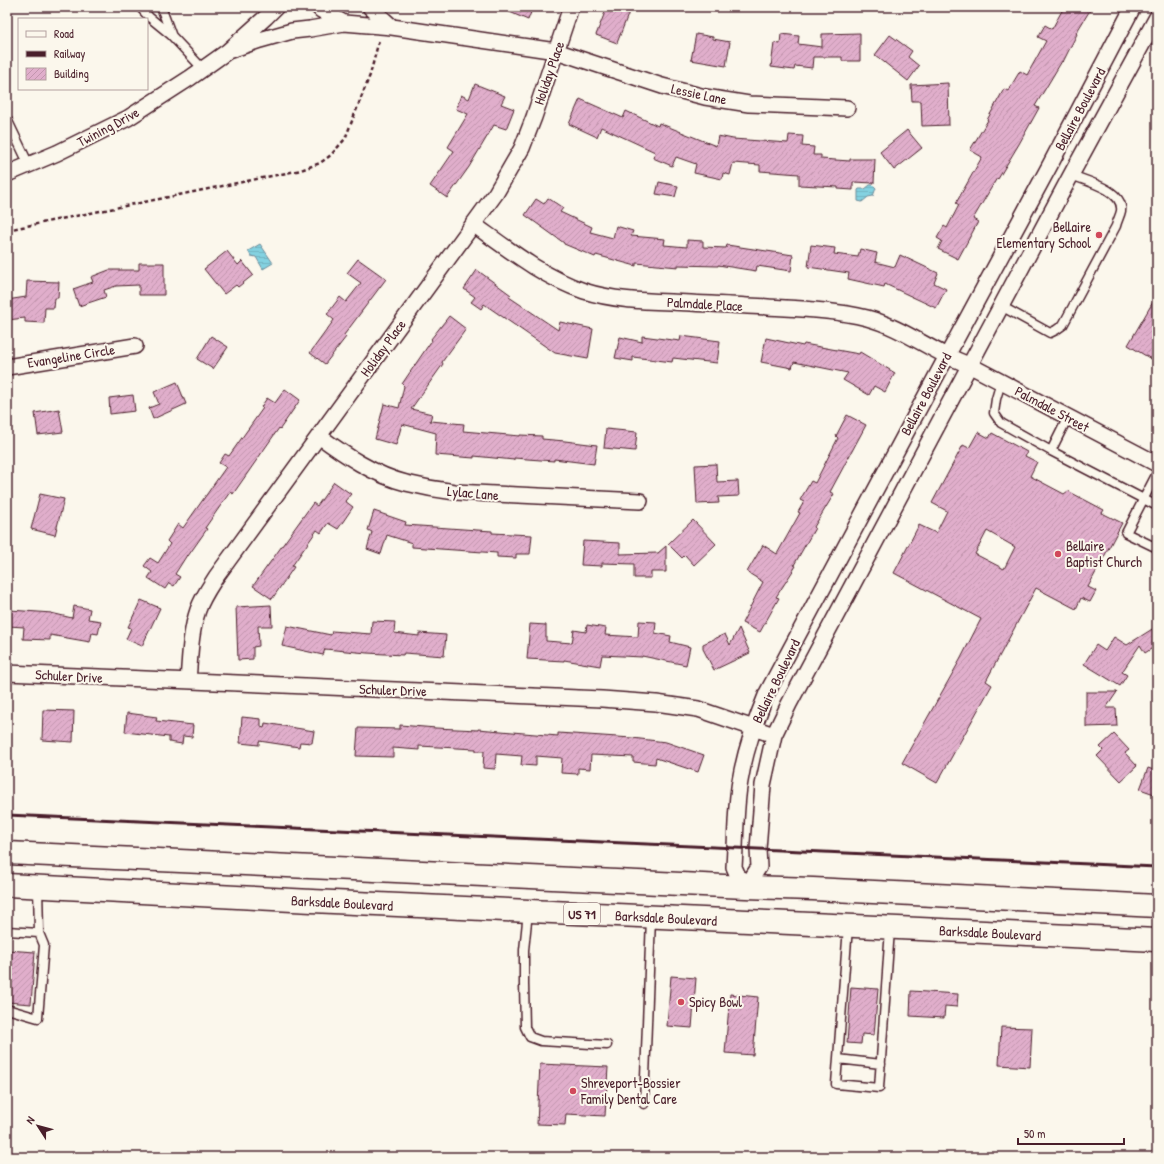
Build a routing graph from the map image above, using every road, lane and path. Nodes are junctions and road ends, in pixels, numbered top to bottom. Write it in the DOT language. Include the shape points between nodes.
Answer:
graph roads {
  1 [pos="140,7"];
  2 [pos="161,7"];
  3 [pos="276,7"];
  4 [pos="318,7"];
  5 [pos="370,7"];
  6 [pos="571,7"];
  7 [pos="1133,7"];
  8 [pos="1157,17"];
  9 [pos="344,23"];
  10 [pos="387,27"];
  11 [pos="171,36"];
  12 [pos="228,51"];
  13 [pos="556,51"];
  14 [pos="203,69"];
  15 [pos="848,108"];
  16 [pos="7,119"];
  17 [pos="29,164"];
  18 [pos="1050,165"];
  19 [pos="7,174"];
  20 [pos="1071,175"];
  21 [pos="473,224"];
  22 [pos="7,230"];
  23 [pos="1001,306"];
  24 [pos="135,346"];
  25 [pos="947,356"];
  26 [pos="969,365"];
  27 [pos="7,367"];
  28 [pos="1002,382"];
  29 [pos="1068,417"];
  30 [pos="319,436"];
  31 [pos="1051,451"];
  32 [pos="1157,464"];
  33 [pos="1157,473"];
  34 [pos="1143,499"];
  35 [pos="640,501"];
  36 [pos="1157,506"];
  37 [pos="850,538"];
  38 [pos="1157,548"];
  39 [pos="870,550"];
  40 [pos="809,614"];
  41 [pos="830,626"];
  42 [pos="7,673"];
  43 [pos="188,681"];
  44 [pos="753,727"];
  45 [pos="774,735"];
  46 [pos="7,853"];
  47 [pos="7,885"];
  48 [pos="38,886"];
  49 [pos="746,887"];
  50 [pos="1157,906"];
  51 [pos="528,911"];
  52 [pos="651,917"];
  53 [pos="744,921"];
  54 [pos="848,926"];
  55 [pos="890,928"];
  56 [pos="7,931"];
  57 [pos="39,933"];
  58 [pos="1157,940"];
  59 [pos="7,1009"];
  60 [pos="606,1045"];
  61 [pos="838,1059"];
  62 [pos="881,1064"];
  63 [pos="644,1104"];
  1 -- 11 [label="lane"];
  2 -- 11 [label="lane"];
  3 -- 12 [label="street, Twining Drive"];
  4 -- 9 [label="street"];
  5 -- 10 [label="street"];
  6 -- 13 [label="street, Holiday Place"];
  7 -- 18 [label="street, Bellaire Boulevard"];
  8 -- 20 [label="street, Bellaire Boulevard"];
  9 -- 10 [label="street, Lessie Lane"];
  9 -- 12 [label="street" via="292,31"];
  10 -- 13 [label="street, Lessie Lane"];
  10 -- 22 [label="path" via="345,139 320,163 301,170"];
  11 -- 14 [label="lane"];
  12 -- 14 [label="street, Twining Drive"];
  13 -- 15 [label="street, Lessie Lane" via="662,86 705,97 749,104"];
  13 -- 21 [label="street, Holiday Place" via="522,148"];
  14 -- 17 [label="street, Twining Drive" via="128,118"];
  16 -- 17 [label="lane"];
  17 -- 19 [label="street, Twining Drive"];
  18 -- 20 [label="street"];
  18 -- 25 [label="street, Bellaire Boulevard"];
  20 -- 23 [label="street, Bellaire Boulevard"];
  20 -- 23 [label="lane" via="1108,190 1119,199 1121,210 1116,226 1063,325 1056,330 1050,333"];
  21 -- 25 [label="street, Palmdale Place" via="548,276 601,296 800,308 868,318 915,338"];
  21 -- 30 [label="street, Holiday Place"];
  23 -- 26 [label="street, Bellaire Boulevard"];
  24 -- 27 [label="street, Evangeline Circle"];
  25 -- 26 [label="street, Palmdale Street"];
  25 -- 37 [label="street, Bellaire Boulevard"];
  26 -- 28 [label="street, Palmdale Street"];
  26 -- 39 [label="street, Bellaire Boulevard"];
  28 -- 29 [label="street, Palmdale Street"];
  28 -- 31 [label="lane" via="994,413 1001,423"];
  29 -- 31 [label="lane"];
  29 -- 32 [label="street, Palmdale Street"];
  30 -- 35 [label="street, Lylac Lane" via="350,457 387,477 405,483 455,492"];
  30 -- 43 [label="street, Holiday Place" via="205,595 193,628"];
  31 -- 34 [label="lane"];
  33 -- 34 [label="lane"];
  34 -- 36 [label="lane"];
  34 -- 38 [label="lane" via="1126,533"];
  37 -- 39 [label="street"];
  37 -- 40 [label="street, Bellaire Boulevard"];
  39 -- 41 [label="street, Bellaire Boulevard"];
  40 -- 41 [label="street"];
  40 -- 44 [label="street, Bellaire Boulevard" via="767,693"];
  41 -- 45 [label="street, Bellaire Boulevard"];
  42 -- 43 [label="street, Schuler Drive"];
  43 -- 44 [label="street, Schuler Drive" via="656,703 698,709"];
  44 -- 45 [label="street, Schuler Drive"];
  44 -- 49 [label="street, Bellaire Boulevard" via="740,782 734,867"];
  45 -- 49 [label="street, Bellaire Boulevard" via="764,785 758,849 759,867"];
  46 -- 49 [label="main road"];
  47 -- 48 [label="main road, Barksdale Boulevard / US 71"];
  48 -- 51 [label="main road, Barksdale Boulevard / US 71"];
  48 -- 57 [label="lane"];
  49 -- 50 [label="main road"];
  49 -- 53 [label="main road"];
  51 -- 52 [label="main road, Barksdale Boulevard / US 71"];
  51 -- 60 [label="lane" via="524,984 525,1027 530,1037"];
  52 -- 53 [label="main road, Barksdale Boulevard / US 71"];
  52 -- 63 [label="lane"];
  53 -- 54 [label="main road, Barksdale Boulevard / US 71"];
  54 -- 55 [label="main road, Barksdale Boulevard / US 71"];
  54 -- 61 [label="lane"];
  55 -- 58 [label="main road, Barksdale Boulevard / US 71"];
  55 -- 62 [label="lane"];
  56 -- 57 [label="lane"];
  57 -- 59 [label="lane" via="44,945 38,1018"];
  61 -- 62 [label="lane"];
  61 -- 62 [label="lane" via="836,1084 879,1088"];
}
